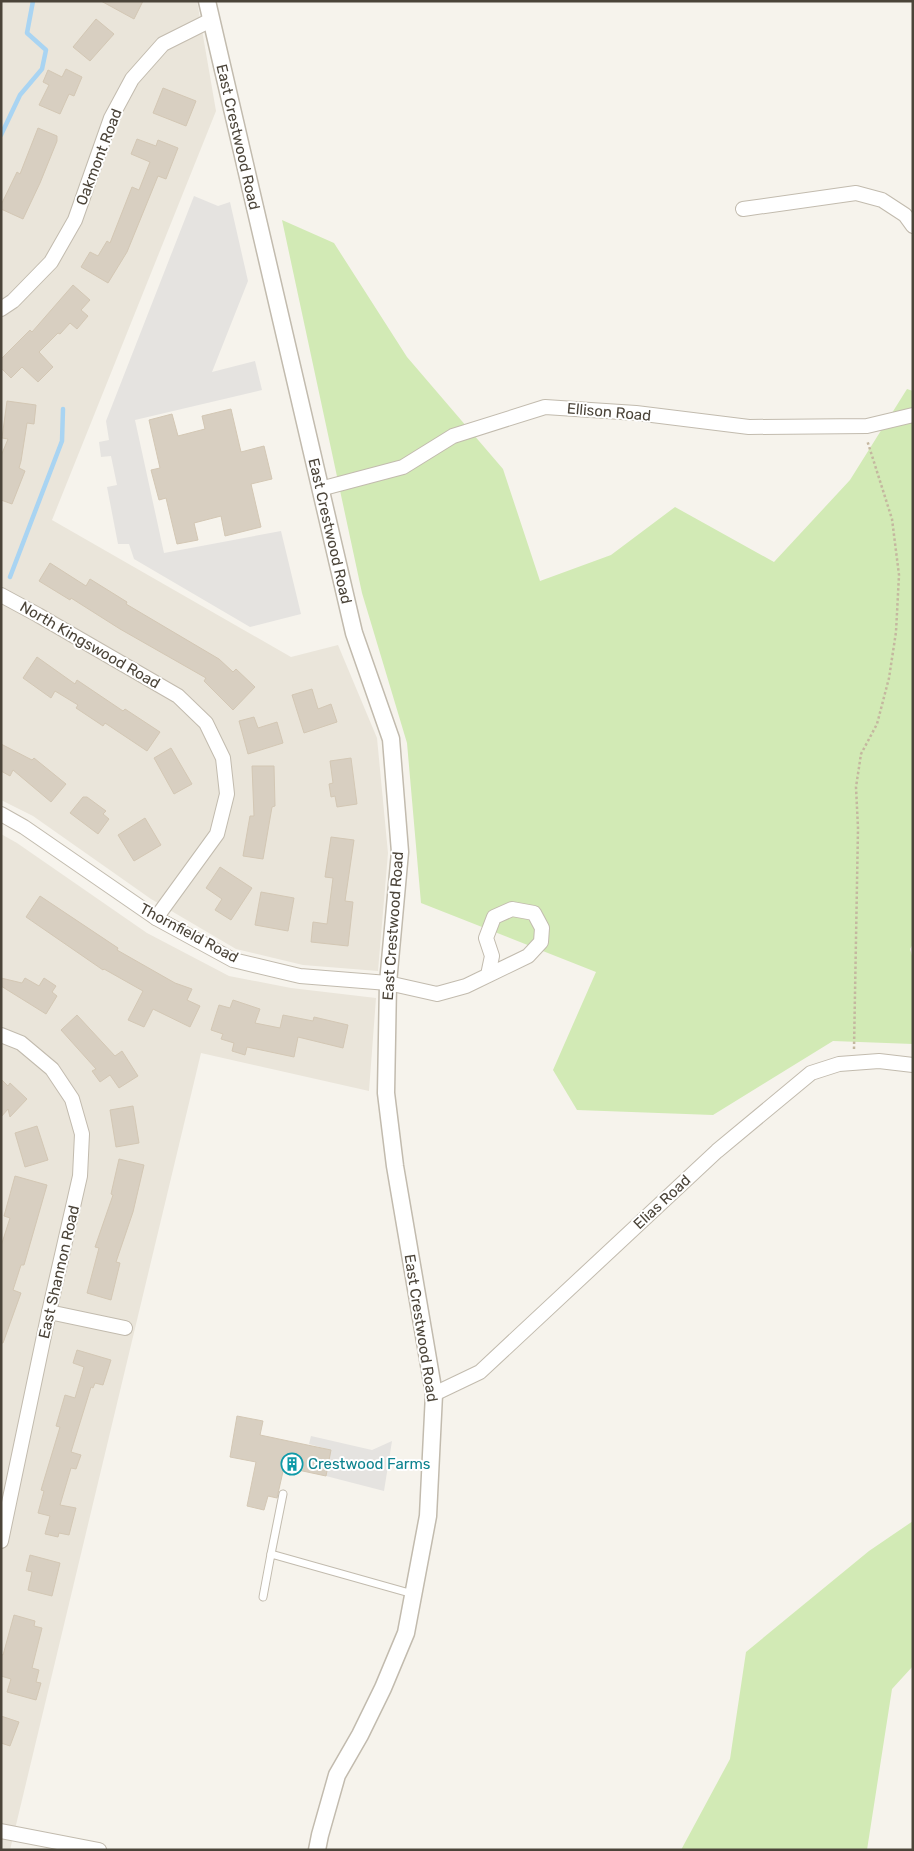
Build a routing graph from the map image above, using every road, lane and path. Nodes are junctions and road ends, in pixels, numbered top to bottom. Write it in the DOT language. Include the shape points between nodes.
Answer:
graph roads {
  1 [pos="207,1"];
  2 [pos="211,20"];
  3 [pos="743,209"];
  4 [pos="913,226"];
  5 [pos="1,309"];
  6 [pos="913,415"];
  7 [pos="862,426"];
  8 [pos="320,488"];
  9 [pos="1,595"];
  10 [pos="1,814"];
  11 [pos="156,918"];
  12 [pos="488,975"];
  13 [pos="388,983"];
  14 [pos="1,1035"];
  15 [pos="854,1063"];
  16 [pos="913,1065"];
  17 [pos="49,1312"];
  18 [pos="125,1328"];
  19 [pos="434,1394"];
  20 [pos="283,1494"];
  21 [pos="1,1541"];
  22 [pos="271,1554"];
  23 [pos="414,1594"];
  24 [pos="263,1597"];
  25 [pos="1,1831"];
  26 [pos="99,1850"];
  27 [pos="317,1850"];
  1 -- 2 [label="street, East Crestwood Road"];
  2 -- 5 [label="street, Oakmont Road" via="163,44 132,79 111,118 75,220 51,262"];
  2 -- 8 [label="street, East Crestwood Road"];
  3 -- 4 [label="street" via="856,193 882,200 906,215"];
  6 -- 7 [label="street, Ellison Road"];
  7 -- 8 [label="street, Ellison Road" via="749,427 636,413 545,407 453,436 403,466"];
  7 -- 15 [label="path" via="892,519 898,575 896,632 889,678 877,724 861,754 856,787"];
  8 -- 13 [label="street, East Crestwood Road" via="354,633 391,739 400,852"];
  9 -- 11 [label="street, North Kingswood Road" via="178,696 206,724 223,758 227,794 217,834"];
  10 -- 11 [label="street, Thornfield Road"];
  11 -- 13 [label="street, Thornfield Road" via="233,960 300,976"];
  12 -- 12 [label="street, Thornfield Road" via="528,956 541,942 542,928 534,913 512,909 494,917 486,938 492,956"];
  12 -- 13 [label="street, Thornfield Road" via="466,986 437,994"];
  13 -- 19 [label="street, East Crestwood Road" via="386,1093 395,1166"];
  14 -- 17 [label="street, East Shannon Road" via="21,1043 52,1069 72,1100 82,1134 80,1176"];
  15 -- 16 [label="street, Elias Road" via="879,1060"];
  15 -- 19 [label="street, Elias Road" via="811,1073 717,1151 480,1372"];
  17 -- 18 [label="street"];
  17 -- 21 [label="street, East Shannon Road"];
  19 -- 23 [label="street, East Crestwood Road" via="428,1516"];
  20 -- 22 [label="lane"];
  22 -- 23 [label="lane"];
  22 -- 24 [label="lane"];
  23 -- 27 [label="street, East Crestwood Road" via="406,1633 383,1688 337,1775"];
  25 -- 26 [label="street"];
}
